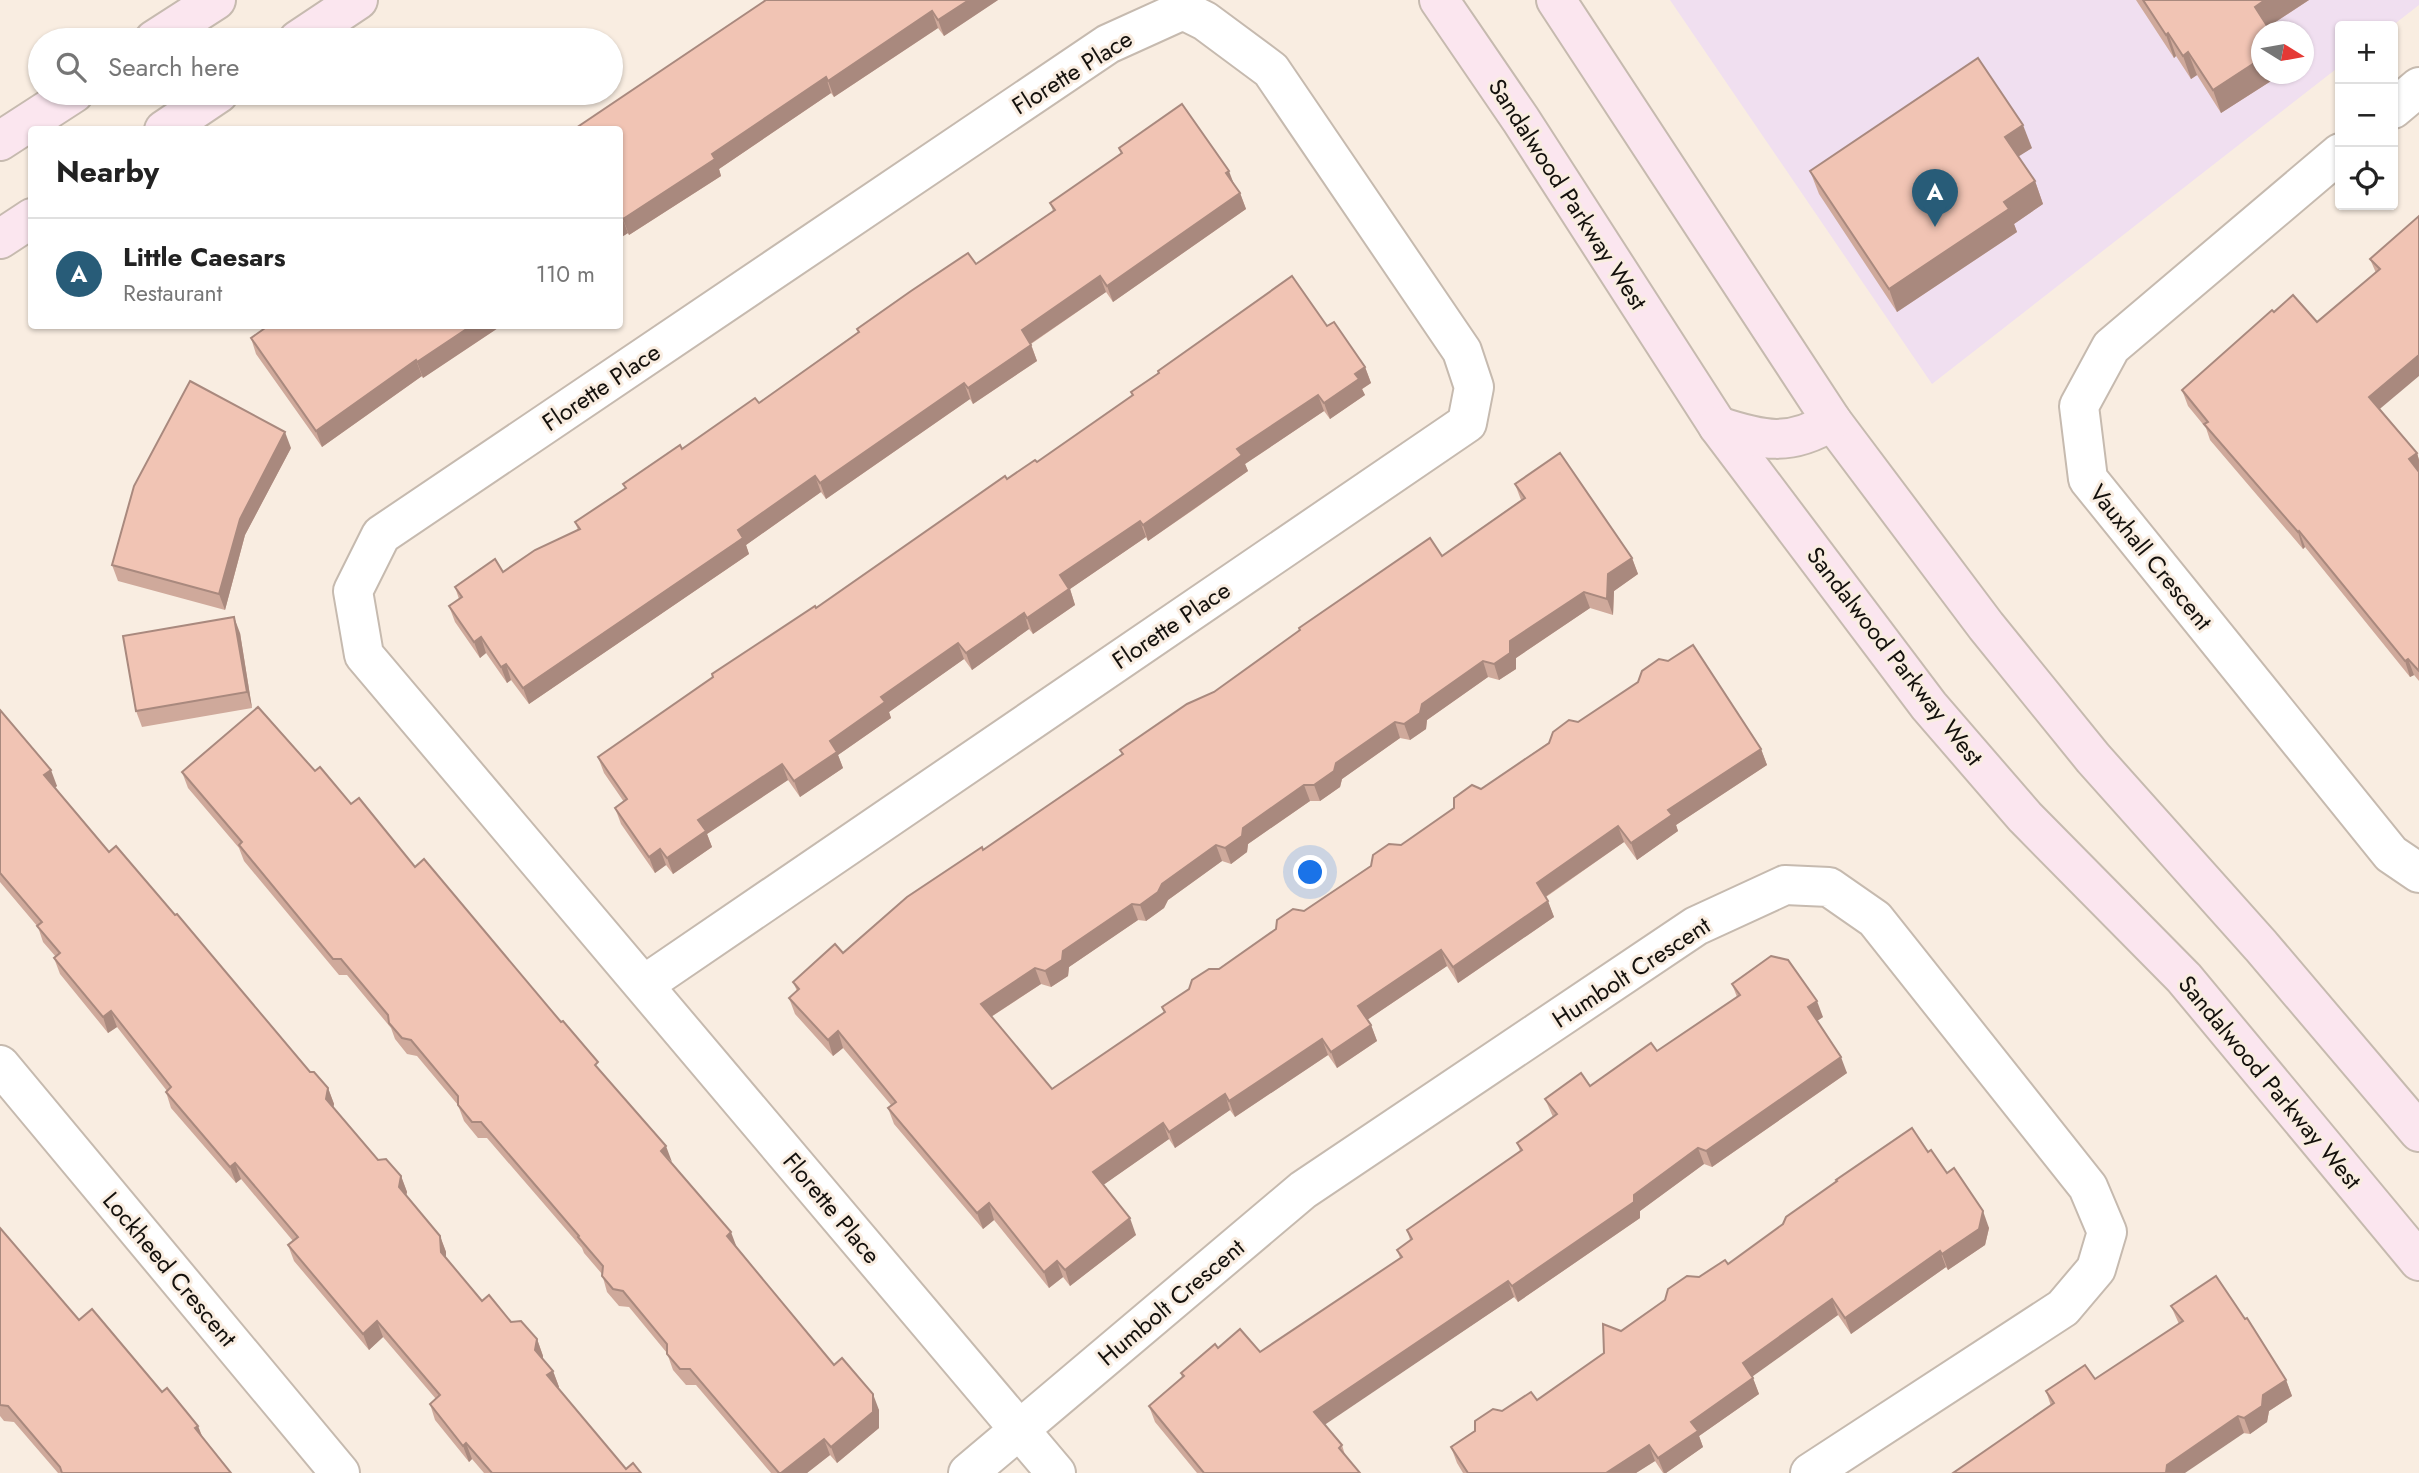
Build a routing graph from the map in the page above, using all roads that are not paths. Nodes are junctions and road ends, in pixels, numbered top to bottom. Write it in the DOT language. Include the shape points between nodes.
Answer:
graph roads {
  1 [pos="216,0"];
  2 [pos="358,0"];
  3 [pos="1439,0"];
  4 [pos="1556,0"];
  5 [pos="173,28"];
  6 [pos="316,28"];
  7 [pos="2419,87"];
  8 [pos="56,105"];
  9 [pos="201,105"];
  10 [pos="2398,105"];
  11 [pos="170,126"];
  12 [pos="0,141"];
  13 [pos="2335,157"];
  14 [pos="28,221"];
  15 [pos="0,239"];
  16 [pos="1832,421"];
  17 [pos="1718,426"];
  18 [pos="2419,873"];
  19 [pos="645,985"];
  20 [pos="0,1065"];
  21 [pos="2419,1132"];
  22 [pos="2419,1261"];
  23 [pos="1019,1431"];
  24 [pos="340,1473"];
  25 [pos="968,1473"];
  26 [pos="1056,1473"];
  27 [pos="1810,1473"];
  1 -- 5 [label="main road"];
  2 -- 6 [label="main road"];
  3 -- 17 [label="main road, Sandalwood Parkway West"];
  4 -- 16 [label="main road"];
  7 -- 10 [label="street"];
  8 -- 12 [label="main road"];
  9 -- 11 [label="main road"];
  13 -- 18 [label="street, Vauxhall Crescent" via="2111,347 2079,407 2088,479 2391,853"];
  14 -- 15 [label="main road"];
  16 -- 17 [label="main road" via="1814,432 1783,440 1753,438"];
  16 -- 21 [label="main road" via="1986,626 2093,758"];
  17 -- 22 [label="main road, Sandalwood Parkway West" via="1929,706 2025,817 2184,978"];
  19 -- 19 [label="street, Florette Place" via="1467,423 1474,387 1462,351 1271,70 1205,20 1183,10 1108,44 381,535 353,591 364,655"];
  19 -- 23 [label="street, Florette Place"];
  20 -- 24 [label="street, Lockheed Crescent"];
  23 -- 25 [label="street, Humbolt Crescent"];
  23 -- 26 [label="street, Florette Place"];
  23 -- 27 [label="street, Humbolt Crescent" via="1303,1190 1696,926 1785,884 1829,887 1875,919 2088,1187 2107,1232 2096,1269 2063,1308"];
}
